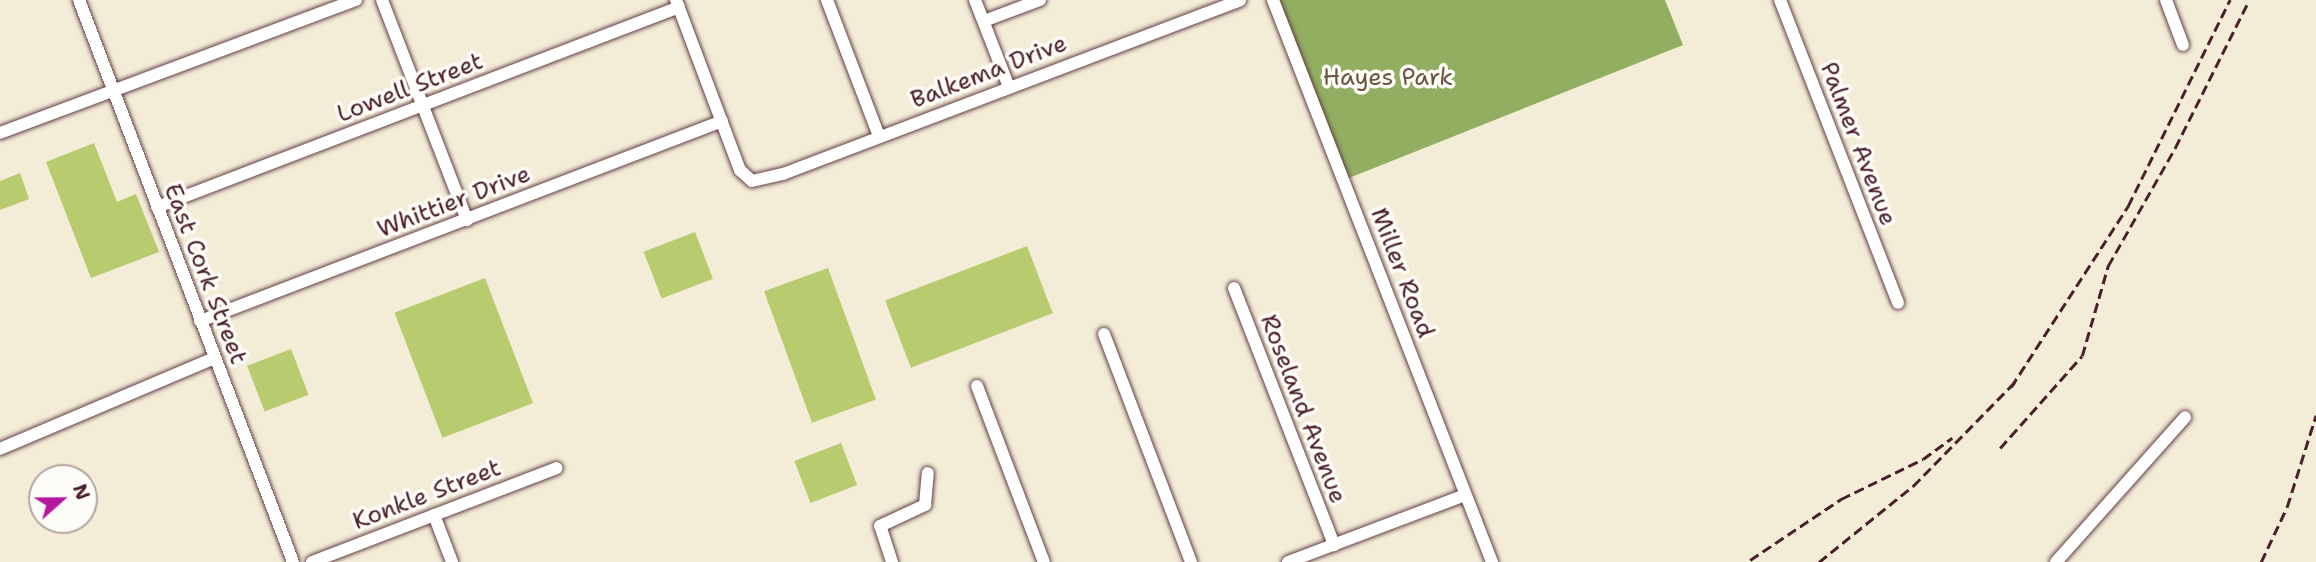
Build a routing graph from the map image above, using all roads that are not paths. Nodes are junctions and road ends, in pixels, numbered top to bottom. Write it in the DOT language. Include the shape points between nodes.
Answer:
graph roads {
  1 [pos="79,0"];
  2 [pos="356,0"];
  3 [pos="382,0"];
  4 [pos="827,0"];
  5 [pos="975,0"];
  6 [pos="1040,0"];
  7 [pos="1240,0"];
  8 [pos="1273,0"];
  9 [pos="1780,0"];
  10 [pos="2166,0"];
  11 [pos="677,3"];
  12 [pos="984,21"];
  13 [pos="2183,45"];
  14 [pos="1009,87"];
  15 [pos="114,93"];
  16 [pos="423,105"];
  17 [pos="722,121"];
  18 [pos="0,132"];
  19 [pos="879,136"];
  20 [pos="157,207"];
  21 [pos="467,220"];
  22 [pos="1234,288"];
  23 [pos="1898,303"];
  24 [pos="200,321"];
  25 [pos="1104,334"];
  26 [pos="214,358"];
  27 [pos="977,386"];
  28 [pos="2185,417"];
  29 [pos="0,449"];
  30 [pos="557,468"];
  31 [pos="928,473"];
  32 [pos="1465,495"];
  33 [pos="434,515"];
  34 [pos="1334,545"];
  35 [pos="293,562"];
  36 [pos="313,562"];
  37 [pos="452,562"];
  38 [pos="892,562"];
  39 [pos="1044,562"];
  40 [pos="1191,562"];
  41 [pos="1288,562"];
  42 [pos="1492,562"];
  43 [pos="2056,562"];
  1 -- 15 [label="street, East Cork Street"];
  2 -- 15 [label="street"];
  3 -- 16 [label="street"];
  4 -- 19 [label="street"];
  5 -- 12 [label="street"];
  6 -- 12 [label="street"];
  7 -- 14 [label="street, Balkema Drive"];
  8 -- 32 [label="street, Miller Road"];
  9 -- 23 [label="street, Palmer Avenue"];
  10 -- 13 [label="street"];
  11 -- 16 [label="street, Lowell Street"];
  11 -- 17 [label="street"];
  12 -- 14 [label="street"];
  14 -- 19 [label="street, Balkema Drive"];
  15 -- 18 [label="street"];
  15 -- 20 [label="street, East Cork Street"];
  16 -- 20 [label="street, Lowell Street"];
  16 -- 21 [label="street"];
  17 -- 19 [label="street, Balkema Drive" via="740,170 752,181 783,174"];
  17 -- 21 [label="street, Whittier Drive"];
  20 -- 24 [label="street, East Cork Street"];
  21 -- 24 [label="street, Whittier Drive"];
  22 -- 34 [label="street, Roseland Avenue"];
  24 -- 26 [label="street, East Cork Street"];
  25 -- 40 [label="street"];
  26 -- 29 [label="street"];
  26 -- 35 [label="street, East Cork Street"];
  27 -- 39 [label="street"];
  28 -- 43 [label="street"];
  30 -- 33 [label="street, Konkle Street"];
  31 -- 38 [label="street" via="925,505 880,526"];
  32 -- 34 [label="street"];
  32 -- 42 [label="street, Miller Road"];
  33 -- 36 [label="street, Konkle Street"];
  33 -- 37 [label="street"];
  34 -- 41 [label="street"];
}
